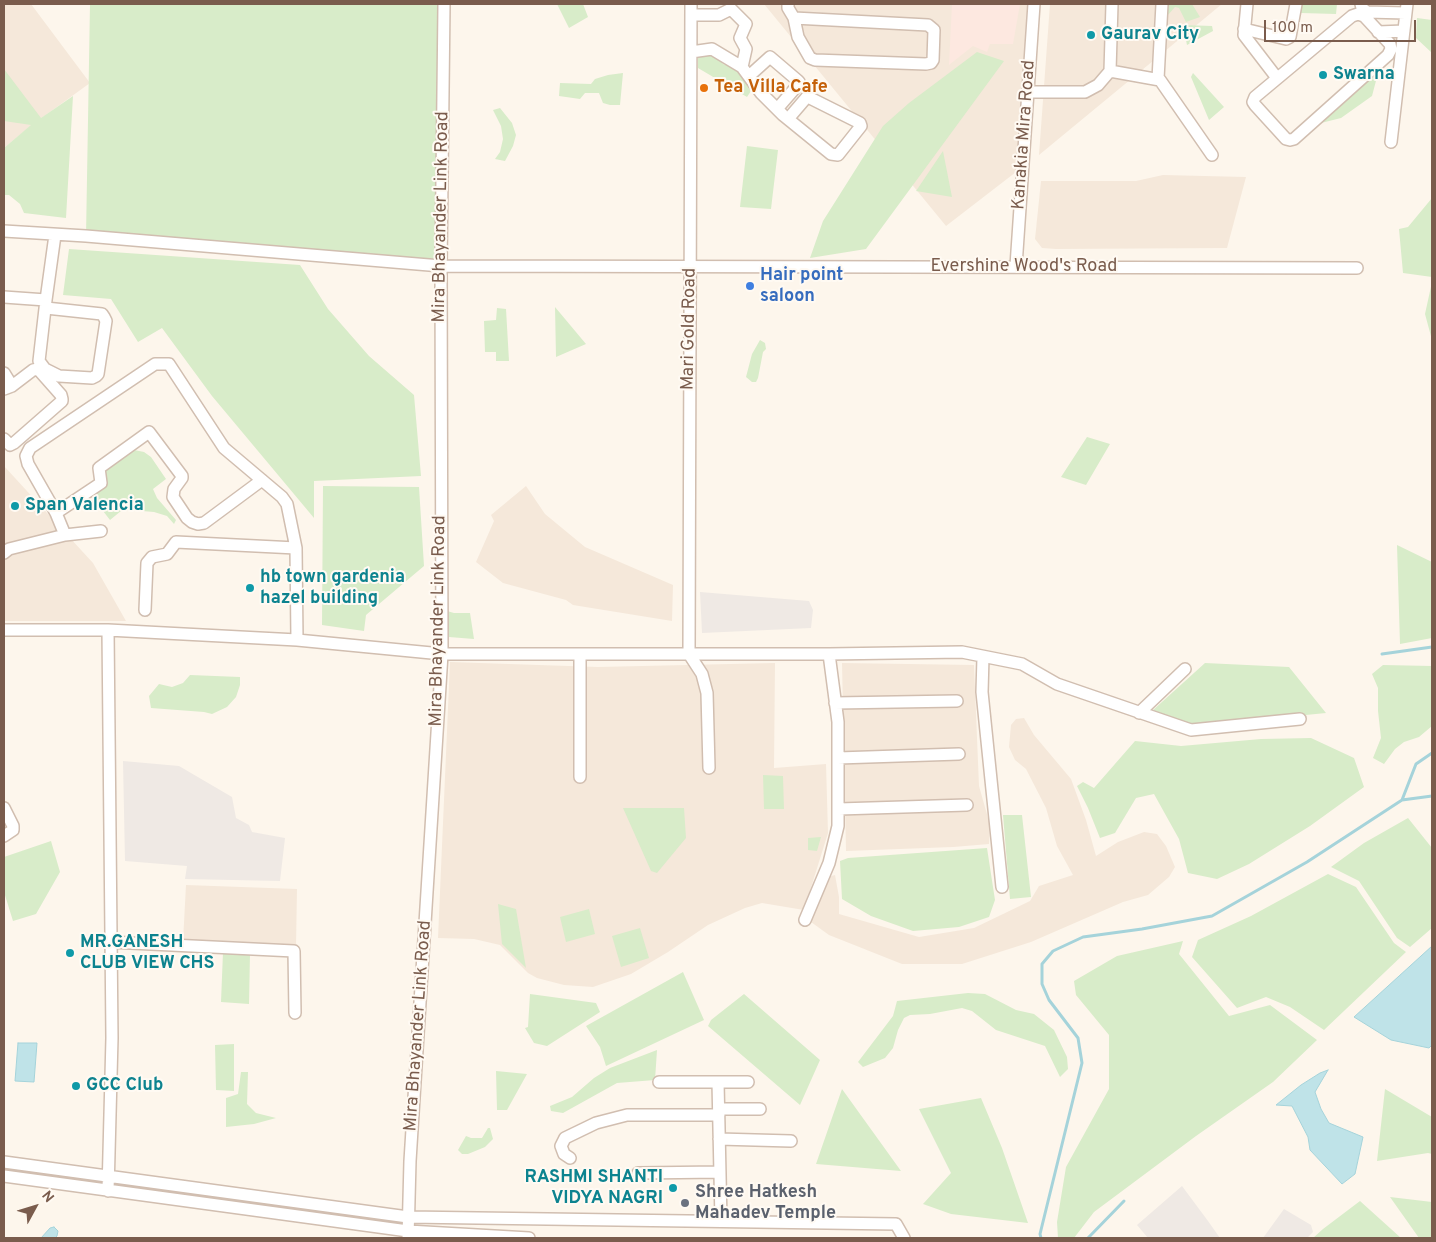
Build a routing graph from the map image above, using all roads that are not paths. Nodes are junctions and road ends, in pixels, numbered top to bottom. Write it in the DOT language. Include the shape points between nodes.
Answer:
graph roads {
  1 [pos="444,4"];
  2 [pos="788,4"];
  3 [pos="1034,4"];
  4 [pos="1112,4"];
  5 [pos="1162,4"];
  6 [pos="1247,4"];
  7 [pos="1296,4"];
  8 [pos="1362,4"];
  9 [pos="1407,8"];
  10 [pos="691,9"];
  11 [pos="794,18"];
  12 [pos="1244,29"];
  13 [pos="1404,31"];
  14 [pos="1378,32"];
  15 [pos="691,52"];
  16 [pos="1110,71"];
  17 [pos="746,72"];
  18 [pos="1277,78"];
  19 [pos="1158,79"];
  20 [pos="1028,92"];
  21 [pos="777,109"];
  22 [pos="788,119"];
  23 [pos="1392,142"];
  24 [pos="1212,155"];
  25 [pos="4,231"];
  26 [pos="55,235"];
  27 [pos="441,266"];
  28 [pos="691,266"];
  29 [pos="1016,266"];
  30 [pos="1357,268"];
  31 [pos="4,297"];
  32 [pos="46,304"];
  33 [pos="4,372"];
  34 [pos="8,387"];
  35 [pos="4,439"];
  36 [pos="262,480"];
  37 [pos="56,513"];
  38 [pos="101,531"];
  39 [pos="65,535"];
  40 [pos="296,548"];
  41 [pos="4,553"];
  42 [pos="145,610"];
  43 [pos="4,630"];
  44 [pos="108,630"];
  45 [pos="297,640"];
  46 [pos="442,654"];
  47 [pos="580,654"];
  48 [pos="689,654"];
  49 [pos="829,654"];
  50 [pos="983,657"];
  51 [pos="1185,669"];
  52 [pos="957,701"];
  53 [pos="835,703"];
  54 [pos="1139,713"];
  55 [pos="1300,719"];
  56 [pos="959,754"];
  57 [pos="838,758"];
  58 [pos="709,768"];
  59 [pos="580,777"];
  60 [pos="967,805"];
  61 [pos="4,808"];
  62 [pos="838,810"];
  63 [pos="4,836"];
  64 [pos="1002,887"];
  65 [pos="805,920"];
  66 [pos="110,942"];
  67 [pos="296,1013"];
  68 [pos="659,1082"];
  69 [pos="718,1082"];
  70 [pos="748,1082"];
  71 [pos="760,1109"];
  72 [pos="719,1112"];
  73 [pos="719,1139"];
  74 [pos="791,1141"];
  75 [pos="570,1158"];
  76 [pos="4,1162"];
  77 [pos="720,1172"];
  78 [pos="638,1173"];
  79 [pos="4,1176"];
  80 [pos="108,1177"];
  81 [pos="108,1191"];
  82 [pos="284,1200"];
  83 [pos="345,1208"];
  84 [pos="284,1214"];
  85 [pos="408,1216"];
  86 [pos="721,1221"];
  87 [pos="344,1222"];
  88 [pos="896,1224"];
  89 [pos="408,1234"];
  90 [pos="529,1238"];
  91 [pos="896,1238"];
  92 [pos="904,1238"];
  1 -- 27 [label="street, Mira Bhayander Link Road"];
  2 -- 11 [label="street"];
  3 -- 20 [label="street, Kanakia Mira Road"];
  4 -- 16 [label="street"];
  5 -- 19 [label="street"];
  6 -- 12 [label="street"];
  7 -- 12 [label="street" via="1292,32 1286,39"];
  8 -- 9 [label="street" via="1367,12"];
  9 -- 13 [label="street"];
  10 -- 15 [label="street, Mari Gold Road"];
  10 -- 17 [label="street" via="720,14 731,9 746,24 740,38 746,49"];
  11 -- 11 [label="street" via="928,25 934,30 933,60 926,64 815,60 810,58 798,37"];
  12 -- 18 [label="street" via="1244,35"];
  13 -- 14 [label="street"];
  13 -- 23 [label="street"];
  14 -- 18 [label="street" via="1364,16 1352,16"];
  14 -- 18 [label="street" via="1390,44 1388,55 1290,140 1252,102"];
  15 -- 17 [label="street" via="712,49"];
  15 -- 28 [label="street, Mari Gold Road"];
  16 -- 19 [label="street"];
  16 -- 20 [label="street" via="1098,85 1086,92"];
  17 -- 21 [label="street"];
  17 -- 21 [label="street" via="770,57 799,82"];
  19 -- 24 [label="street"];
  20 -- 29 [label="street, Kanakia Mira Road"];
  21 -- 22 [label="street"];
  22 -- 22 [label="street" via="808,97 862,126 835,156"];
  25 -- 26 [label="street, Evershine Wood's Road"];
  26 -- 27 [label="street, Evershine Wood's Road"];
  26 -- 32 [label="street"];
  27 -- 28 [label="street, Evershine Wood's Road"];
  27 -- 46 [label="street, Mira Bhayander Link Road"];
  28 -- 29 [label="street, Evershine Wood's Road"];
  28 -- 48 [label="street, Mari Gold Road"];
  29 -- 30 [label="street, Evershine Wood's Road"];
  31 -- 32 [label="street"];
  32 -- 32 [label="street" via="39,356 42,366 59,376 96,376 106,321 102,314"];
  33 -- 34 [label="street"];
  34 -- 35 [label="street" via="38,369 61,395 62,401 14,444 10,445"];
  36 -- 37 [label="street" via="204,523 192,522 173,497 182,476 148,433 99,468 101,483"];
  36 -- 37 [label="street" via="224,448 169,364 156,364 30,448 26,456 28,464"];
  36 -- 40 [label="street" via="288,504"];
  37 -- 39 [label="street"];
  38 -- 39 [label="street"];
  39 -- 41 [label="street"];
  40 -- 42 [label="street" via="176,542 167,554 152,557 147,563"];
  40 -- 45 [label="street"];
  43 -- 44 [label="street"];
  44 -- 45 [label="street"];
  44 -- 66 [label="street"];
  45 -- 46 [label="street"];
  46 -- 47 [label="street"];
  46 -- 85 [label="street, Mira Bhayander Link Road"];
  47 -- 48 [label="street"];
  47 -- 59 [label="street"];
  48 -- 49 [label="street"];
  48 -- 58 [label="street" via="702,674 707,693"];
  49 -- 50 [label="street" via="962,652"];
  49 -- 53 [label="street"];
  50 -- 54 [label="street" via="1022,664 1057,684"];
  50 -- 64 [label="street" via="982,692"];
  51 -- 54 [label="street"];
  52 -- 53 [label="street"];
  53 -- 57 [label="street"];
  54 -- 55 [label="street" via="1191,730"];
  56 -- 57 [label="street"];
  57 -- 62 [label="street"];
  60 -- 62 [label="street"];
  61 -- 63 [label="street" via="14,830"];
  62 -- 65 [label="street" via="838,826 829,863"];
  66 -- 67 [label="street" via="294,951"];
  66 -- 80 [label="street" via="112,1038"];
  68 -- 69 [label="street"];
  69 -- 70 [label="street"];
  69 -- 72 [label="street"];
  71 -- 72 [label="street"];
  72 -- 73 [label="street"];
  72 -- 75 [label="street" via="626,1115 596,1123 565,1138 561,1146"];
  73 -- 74 [label="street"];
  73 -- 77 [label="street"];
  76 -- 80 [label="street"];
  77 -- 78 [label="street"];
  77 -- 86 [label="street"];
  79 -- 81 [label="street"];
  80 -- 81 [label="street"];
  80 -- 82 [label="street"];
  81 -- 84 [label="street"];
  82 -- 83 [label="street"];
  82 -- 84 [label="street"];
  83 -- 85 [label="street"];
  83 -- 87 [label="street"];
  84 -- 87 [label="street"];
  85 -- 86 [label="street"];
  85 -- 89 [label="street, Mira Bhayander Link Road"];
  86 -- 88 [label="street"];
  87 -- 89 [label="street"];
  88 -- 91 [label="street"];
  88 -- 92 [label="street"];
  89 -- 90 [label="street"];
}
